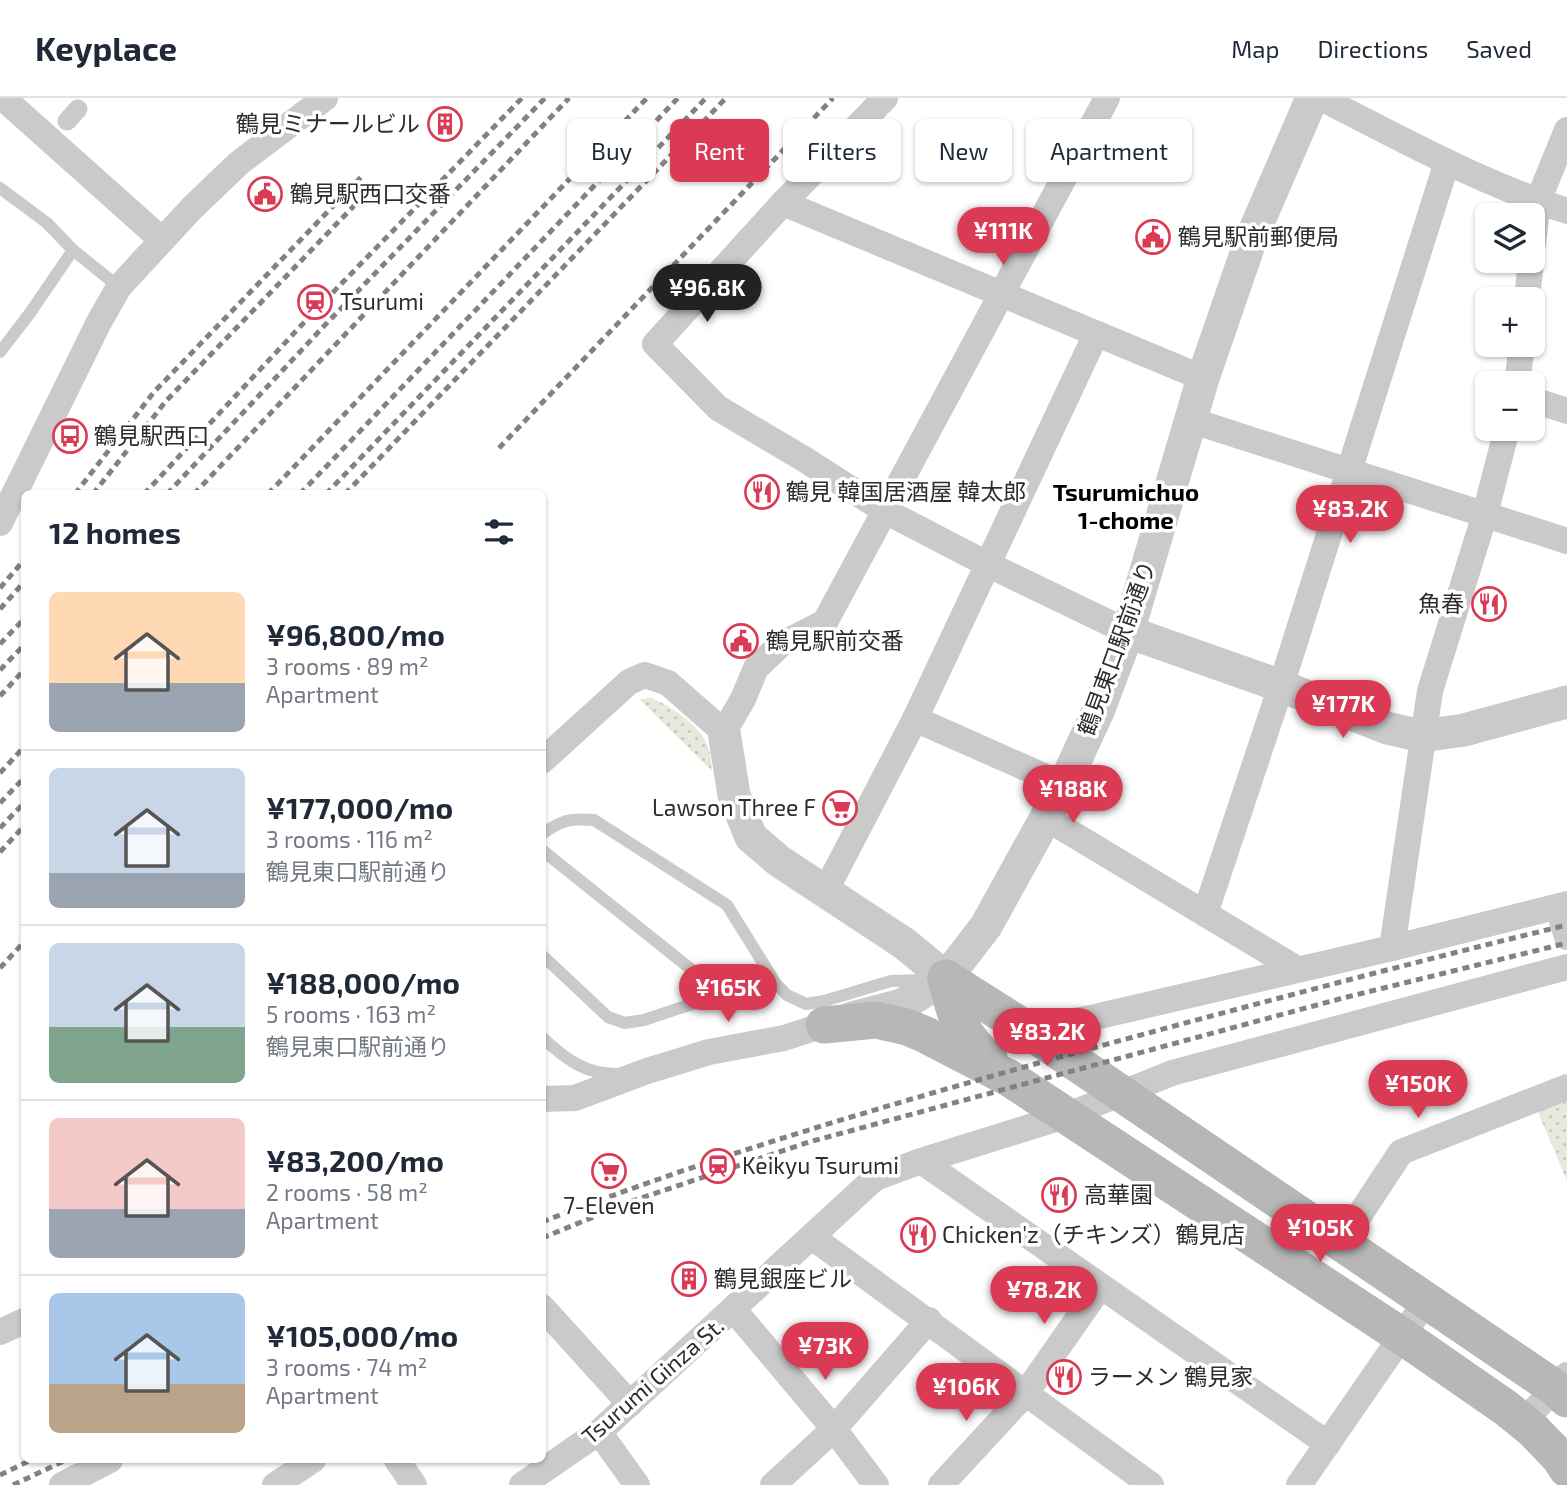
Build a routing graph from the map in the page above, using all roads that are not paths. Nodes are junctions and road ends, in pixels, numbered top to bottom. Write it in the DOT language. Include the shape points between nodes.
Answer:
graph roads {
  1 [pos="3,98"];
  2 [pos="324,98"];
  3 [pos="885,98"];
  4 [pos="1107,98"];
  5 [pos="1312,98"];
  6 [pos="1321,98"];
  7 [pos="1567,130"];
  8 [pos="1447,162"];
  9 [pos="0,188"];
  10 [pos="1538,201"];
  11 [pos="783,203"];
  12 [pos="1567,211"];
  13 [pos="162,240"];
  14 [pos="73,250"];
  15 [pos="119,287"];
  16 [pos="1001,292"];
  17 [pos="1096,334"];
  18 [pos="0,352"];
  19 [pos="1203,378"];
  20 [pos="1545,404"];
  21 [pos="1567,411"];
  22 [pos="1190,420"];
  23 [pos="1504,441"];
  24 [pos="1349,471"];
  25 [pos="885,511"];
  26 [pos="1485,513"];
  27 [pos="0,523"];
  28 [pos="1567,541"];
  29 [pos="987,564"];
  30 [pos="1128,632"];
  31 [pos="1281,686"];
  32 [pos="1567,702"];
  33 [pos="915,719"];
  34 [pos="724,732"];
  35 [pos="1422,736"];
  36 [pos="546,757"];
  37 [pos="1065,785"];
  38 [pos="1046,818"];
  39 [pos="546,831"];
  40 [pos="546,853"];
  41 [pos="825,890"];
  42 [pos="1562,905"];
  43 [pos="1205,914"];
  44 [pos="1567,937"];
  45 [pos="1392,948"];
  46 [pos="546,959"];
  47 [pos="1297,969"];
  48 [pos="1566,970"];
  49 [pos="946,978"];
  50 [pos="776,984"];
  51 [pos="722,994"];
  52 [pos="824,1025"];
  53 [pos="1026,1029"];
  54 [pos="546,1040"];
  55 [pos="647,1070"];
  56 [pos="1009,1078"];
  57 [pos="1567,1087"];
  58 [pos="1121,1094"];
  59 [pos="546,1099"];
  60 [pos="1068,1115"];
  61 [pos="922,1161"];
  62 [pos="812,1237"];
  63 [pos="1340,1242"];
  64 [pos="1101,1287"];
  65 [pos="1426,1301"];
  66 [pos="734,1310"];
  67 [pos="546,1311"];
  68 [pos="929,1320"];
  69 [pos="21,1322"];
  70 [pos="0,1332"];
  71 [pos="1402,1336"];
  72 [pos="1563,1387"];
  73 [pos="1026,1393"];
  74 [pos="630,1404"];
  75 [pos="1523,1422"];
  76 [pos="834,1429"];
  77 [pos="599,1432"];
  78 [pos="1328,1444"];
  79 [pos="105,1463"];
  80 [pos="308,1463"];
  81 [pos="399,1463"];
  82 [pos="1567,1469"];
  83 [pos="69,1484"];
  84 [pos="275,1485"];
  85 [pos="414,1485"];
  86 [pos="522,1485"];
  87 [pos="637,1485"];
  88 [pos="773,1485"];
  89 [pos="876,1485"];
  90 [pos="941,1485"];
  91 [pos="1151,1485"];
  92 [pos="1299,1485"];
  1 -- 13 [label="street"];
  2 -- 13 [label="street" via="239,163"];
  3 -- 11 [label="street"];
  4 -- 16 [label="street"];
  5 -- 19 [label="street, 鶴見東口駅前通り" via="1251,239"];
  6 -- 8 [label="street"];
  7 -- 10 [label="street"];
  8 -- 10 [label="street"];
  8 -- 24 [label="street"];
  9 -- 14 [label="lane" via="47,223"];
  10 -- 12 [label="street"];
  11 -- 16 [label="street"];
  11 -- 25 [label="street" via="655,344 718,408"];
  13 -- 15 [label="street"];
  14 -- 15 [label="lane"];
  14 -- 18 [label="lane"];
  15 -- 27 [label="street"];
  16 -- 17 [label="street"];
  16 -- 25 [label="street"];
  17 -- 19 [label="street"];
  17 -- 29 [label="street"];
  19 -- 22 [label="street, 鶴見東口駅前通り"];
  20 -- 21 [label="street"];
  22 -- 24 [label="street"];
  22 -- 30 [label="street, 鶴見東口駅前通り"];
  23 -- 26 [label="street"];
  24 -- 26 [label="street"];
  24 -- 31 [label="street"];
  25 -- 29 [label="street"];
  25 -- 34 [label="street" via="825,622 780,645 756,668"];
  26 -- 28 [label="street"];
  26 -- 35 [label="street" via="1430,691"];
  29 -- 30 [label="street"];
  29 -- 33 [label="street"];
  30 -- 31 [label="street"];
  30 -- 37 [label="street, 鶴見東口駅前通り"];
  31 -- 35 [label="street" via="1387,728"];
  31 -- 43 [label="street"];
  32 -- 35 [label="street" via="1465,730"];
  33 -- 37 [label="street"];
  33 -- 41 [label="street"];
  34 -- 36 [label="street" via="668,683 645,675 629,682"];
  34 -- 41 [label="street" via="734,795 751,837"];
  35 -- 45 [label="street"];
  37 -- 38 [label="street, 鶴見東口駅前通り"];
  38 -- 43 [label="street"];
  38 -- 49 [label="street, 鶴見東口駅前通り" via="986,926"];
  39 -- 50 [label="lane" via="576,818 594,820 727,905"];
  40 -- 51 [label="lane"];
  41 -- 49 [label="street"];
  42 -- 44 [label="street"];
  42 -- 45 [label="street"];
  43 -- 47 [label="street"];
  45 -- 47 [label="street"];
  46 -- 51 [label="lane" via="608,1017 625,1023"];
  47 -- 53 [label="street"];
  48 -- 58 [label="street, Tsurumi Ginza St." via="1172,1073"];
  49 -- 50 [label="lane" via="891,981 806,1003"];
  49 -- 52 [label="street" via="902,1005"];
  49 -- 53 [label="main road"];
  49 -- 56 [label="main road" via="956,1019 974,1046"];
  50 -- 51 [label="lane"];
  52 -- 55 [label="street"];
  52 -- 56 [label="main road" via="876,1020 907,1027"];
  53 -- 58 [label="main road"];
  54 -- 55 [label="lane" via="574,1064 594,1072"];
  55 -- 59 [label="street" via="575,1098"];
  56 -- 60 [label="main road"];
  57 -- 63 [label="street" via="1401,1152"];
  58 -- 60 [label="street, Tsurumi Ginza St."];
  58 -- 63 [label="main road"];
  60 -- 61 [label="street, Tsurumi Ginza St."];
  60 -- 71 [label="main road"];
  61 -- 62 [label="street, Tsurumi Ginza St." via="875,1178"];
  61 -- 64 [label="street"];
  62 -- 66 [label="street, Tsurumi Ginza St."];
  62 -- 68 [label="street"];
  63 -- 65 [label="main road"];
  64 -- 73 [label="street"];
  64 -- 78 [label="street"];
  65 -- 71 [label="street"];
  65 -- 72 [label="main road"];
  66 -- 74 [label="street, Tsurumi Ginza St."];
  66 -- 76 [label="street"];
  67 -- 74 [label="street"];
  68 -- 73 [label="street"];
  68 -- 76 [label="street"];
  69 -- 70 [label="street"];
  71 -- 75 [label="main road"];
  71 -- 78 [label="street"];
  72 -- 75 [label="street"];
  73 -- 90 [label="street"];
  73 -- 91 [label="street"];
  74 -- 77 [label="street, Tsurumi Ginza St."];
  75 -- 82 [label="main road"];
  76 -- 88 [label="street"];
  76 -- 89 [label="street"];
  77 -- 86 [label="street, Tsurumi Ginza St."];
  77 -- 87 [label="street"];
  78 -- 92 [label="street"];
  79 -- 83 [label="street"];
  80 -- 84 [label="street"];
  81 -- 85 [label="street"];
}
